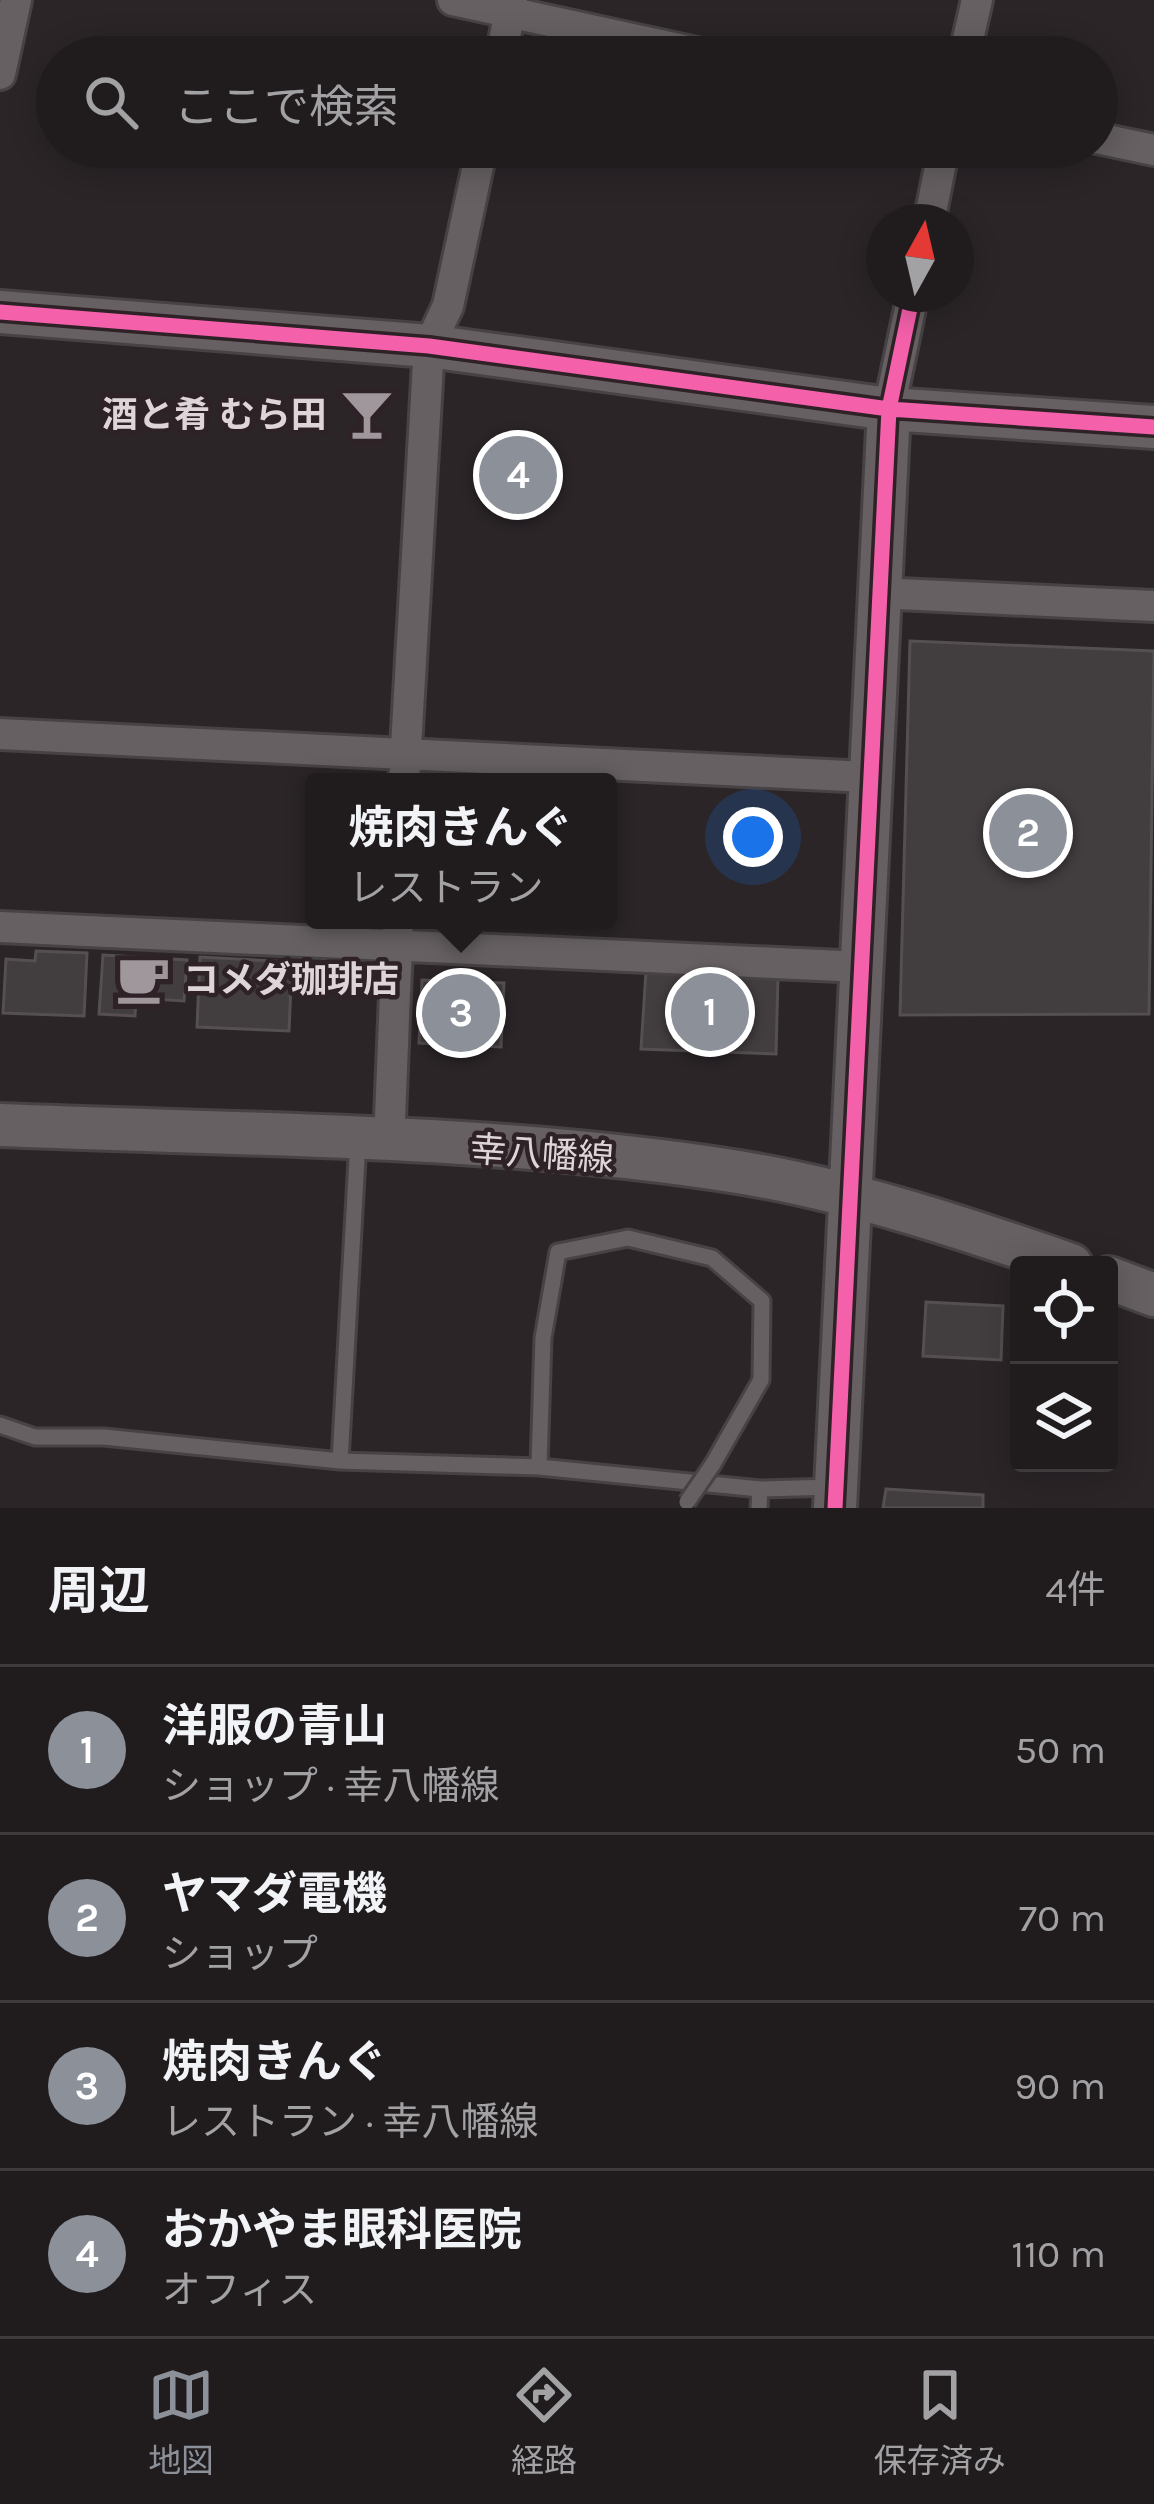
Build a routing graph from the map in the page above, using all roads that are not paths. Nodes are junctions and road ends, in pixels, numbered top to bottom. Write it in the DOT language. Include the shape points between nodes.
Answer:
graph roads {
  1 [pos="16,0"];
  2 [pos="453,0"];
  3 [pos="977,0"];
  4 [pos="511,6"];
  5 [pos="505,36"];
  6 [pos="632,36"];
  7 [pos="969,36"];
  8 [pos="0,74"];
  9 [pos="1118,142"];
  10 [pos="1154,150"];
  11 [pos="478,168"];
  12 [pos="940,168"];
  13 [pos="932,204"];
  14 [pos="909,312"];
  15 [pos="0,313"];
  16 [pos="429,346"];
  17 [pos="889,409"];
  18 [pos="1154,427"];
  19 [pos="877,592"];
  20 [pos="1154,606"];
  21 [pos="0,734"];
  22 [pos="405,769"];
  23 [pos="867,777"];
  24 [pos="0,927"];
  25 [pos="398,933"];
  26 [pos="862,967"];
  27 [pos="0,1125"];
  28 [pos="374,1142"];
  29 [pos="851,1200"];
  30 [pos="1045,1256"];
  31 [pos="1118,1281"];
  32 [pos="1154,1295"];
  33 [pos="0,1425"];
  34 [pos="340,1461"];
  35 [pos="539,1467"];
  36 [pos="760,1489"];
  37 [pos="835,1497"];
  38 [pos="685,1505"];
  39 [pos="759,1508"];
  1 -- 8 [label="street"];
  2 -- 4 [label="street"];
  3 -- 7 [label="street"];
  4 -- 5 [label="street"];
  4 -- 6 [label="street"];
  9 -- 10 [label="street"];
  11 -- 16 [label="street" via="448,306"];
  12 -- 13 [label="street"];
  14 -- 17 [label="street"];
  15 -- 16 [label="street"];
  16 -- 17 [label="street"];
  16 -- 22 [label="street"];
  17 -- 18 [label="street"];
  17 -- 19 [label="street"];
  19 -- 20 [label="street"];
  19 -- 23 [label="street"];
  21 -- 22 [label="street"];
  22 -- 23 [label="street"];
  23 -- 26 [label="street"];
  24 -- 25 [label="street"];
  25 -- 26 [label="street"];
  25 -- 28 [label="street"];
  26 -- 29 [label="street"];
  27 -- 28 [label="street, 幸八幡線"];
  28 -- 29 [label="street, 幸八幡線" via="602,1156 741,1173"];
  28 -- 34 [label="lane"];
  29 -- 30 [label="street, 幸八幡線"];
  29 -- 37 [label="street"];
  31 -- 32 [label="street"];
  33 -- 34 [label="lane" via="35,1437"];
  34 -- 35 [label="lane"];
  35 -- 36 [label="lane"];
  35 -- 38 [label="lane, bridge" via="543,1338 558,1252 628,1238 712,1258 762,1301 760,1379"];
  36 -- 37 [label="lane"];
  36 -- 39 [label="lane"];
}
